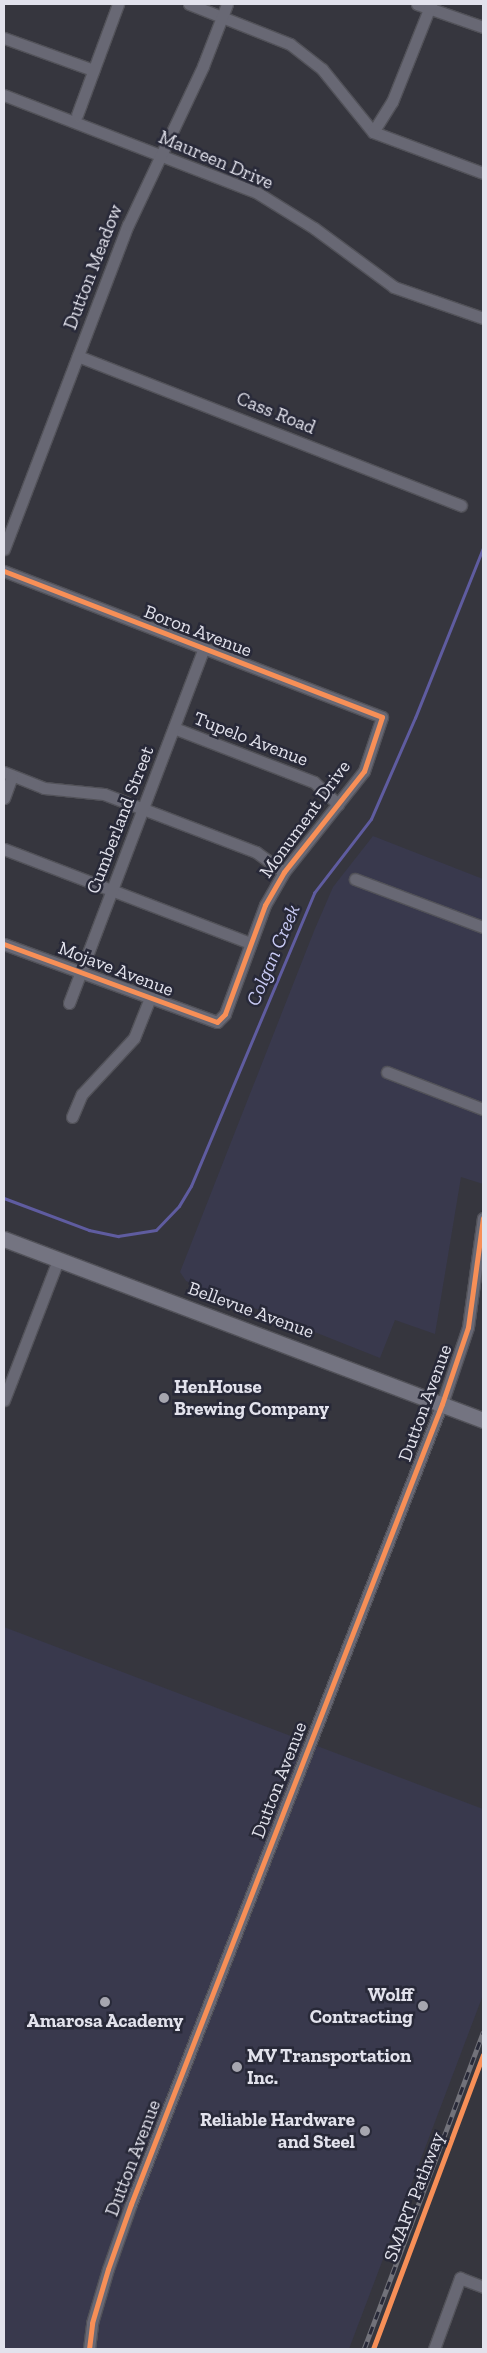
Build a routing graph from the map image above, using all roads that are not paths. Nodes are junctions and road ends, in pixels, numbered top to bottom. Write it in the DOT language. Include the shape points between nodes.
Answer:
graph roads {
  1 [pos="118,4"];
  2 [pos="189,4"];
  3 [pos="227,4"];
  4 [pos="417,4"];
  5 [pos="430,6"];
  6 [pos="222,16"];
  7 [pos="483,26"];
  8 [pos="4,38"];
  9 [pos="93,70"];
  10 [pos="4,95"];
  11 [pos="77,115"];
  12 [pos="373,132"];
  13 [pos="161,155"];
  14 [pos="483,173"];
  15 [pos="483,318"];
  16 [pos="78,356"];
  17 [pos="461,504"];
  18 [pos="4,549"];
  19 [pos="4,571"];
  20 [pos="203,650"];
  21 [pos="382,717"];
  22 [pos="174,728"];
  23 [pos="8,774"];
  24 [pos="4,798"];
  25 [pos="338,804"];
  26 [pos="143,809"];
  27 [pos="4,849"];
  28 [pos="284,872"];
  29 [pos="355,878"];
  30 [pos="112,890"];
  31 [pos="483,927"];
  32 [pos="250,943"];
  33 [pos="4,944"];
  34 [pos="81,971"];
  35 [pos="150,998"];
  36 [pos="69,1003"];
  37 [pos="217,1022"];
  38 [pos="387,1072"];
  39 [pos="483,1109"];
  40 [pos="72,1116"];
  41 [pos="483,1218"];
  42 [pos="4,1239"];
  43 [pos="58,1260"];
  44 [pos="4,1400"];
  45 [pos="442,1404"];
  46 [pos="483,1420"];
  47 [pos="483,2287"];
  48 [pos="89,2349"];
  49 [pos="434,2349"];
  1 -- 9 [label="street"];
  2 -- 6 [label="street"];
  3 -- 6 [label="street, Dutton Meadow"];
  4 -- 5 [label="street"];
  5 -- 7 [label="street"];
  5 -- 12 [label="street" via="392,102"];
  6 -- 12 [label="street" via="290,44 322,69"];
  6 -- 13 [label="street, Dutton Meadow"];
  8 -- 9 [label="street"];
  9 -- 11 [label="street"];
  10 -- 13 [label="street, Maureen Drive"];
  12 -- 14 [label="street"];
  13 -- 15 [label="street, Maureen Drive" via="256,192 314,228 394,287"];
  13 -- 16 [label="street, Dutton Meadow" via="128,225"];
  16 -- 17 [label="street, Cass Road"];
  16 -- 18 [label="street, Dutton Meadow"];
  19 -- 20 [label="street, Boron Avenue"];
  20 -- 21 [label="street, Boron Avenue"];
  20 -- 22 [label="street, Cumberland Street"];
  21 -- 25 [label="street, Monument Drive" via="364,771"];
  22 -- 25 [label="street, Tupelo Avenue" via="314,782"];
  22 -- 26 [label="street, Cumberland Street"];
  23 -- 24 [label="street"];
  23 -- 26 [label="street" via="44,788 104,794"];
  25 -- 28 [label="street, Monument Drive"];
  26 -- 28 [label="street" via="256,852"];
  26 -- 30 [label="street, Cumberland Street"];
  27 -- 30 [label="street"];
  28 -- 32 [label="street, Monument Drive" via="265,905"];
  29 -- 31 [label="street"];
  30 -- 32 [label="street"];
  30 -- 34 [label="street, Cumberland Street"];
  32 -- 37 [label="street, Monument Drive" via="225,1014"];
  33 -- 34 [label="street, Mojave Avenue"];
  34 -- 35 [label="street, Mojave Avenue"];
  34 -- 36 [label="street, Cumberland Street"];
  35 -- 37 [label="street, Mojave Avenue"];
  35 -- 40 [label="street" via="134,1038 82,1094"];
  38 -- 39 [label="street"];
  41 -- 45 [label="street, Dutton Avenue" via="468,1327"];
  42 -- 43 [label="street, Bellevue Avenue"];
  43 -- 44 [label="street"];
  43 -- 45 [label="street, Bellevue Avenue"];
  45 -- 46 [label="street, Bellevue Avenue"];
  45 -- 48 [label="street, Dutton Avenue" via="131,2204 92,2323"];
  47 -- 49 [label="street" via="460,2278"];
}
